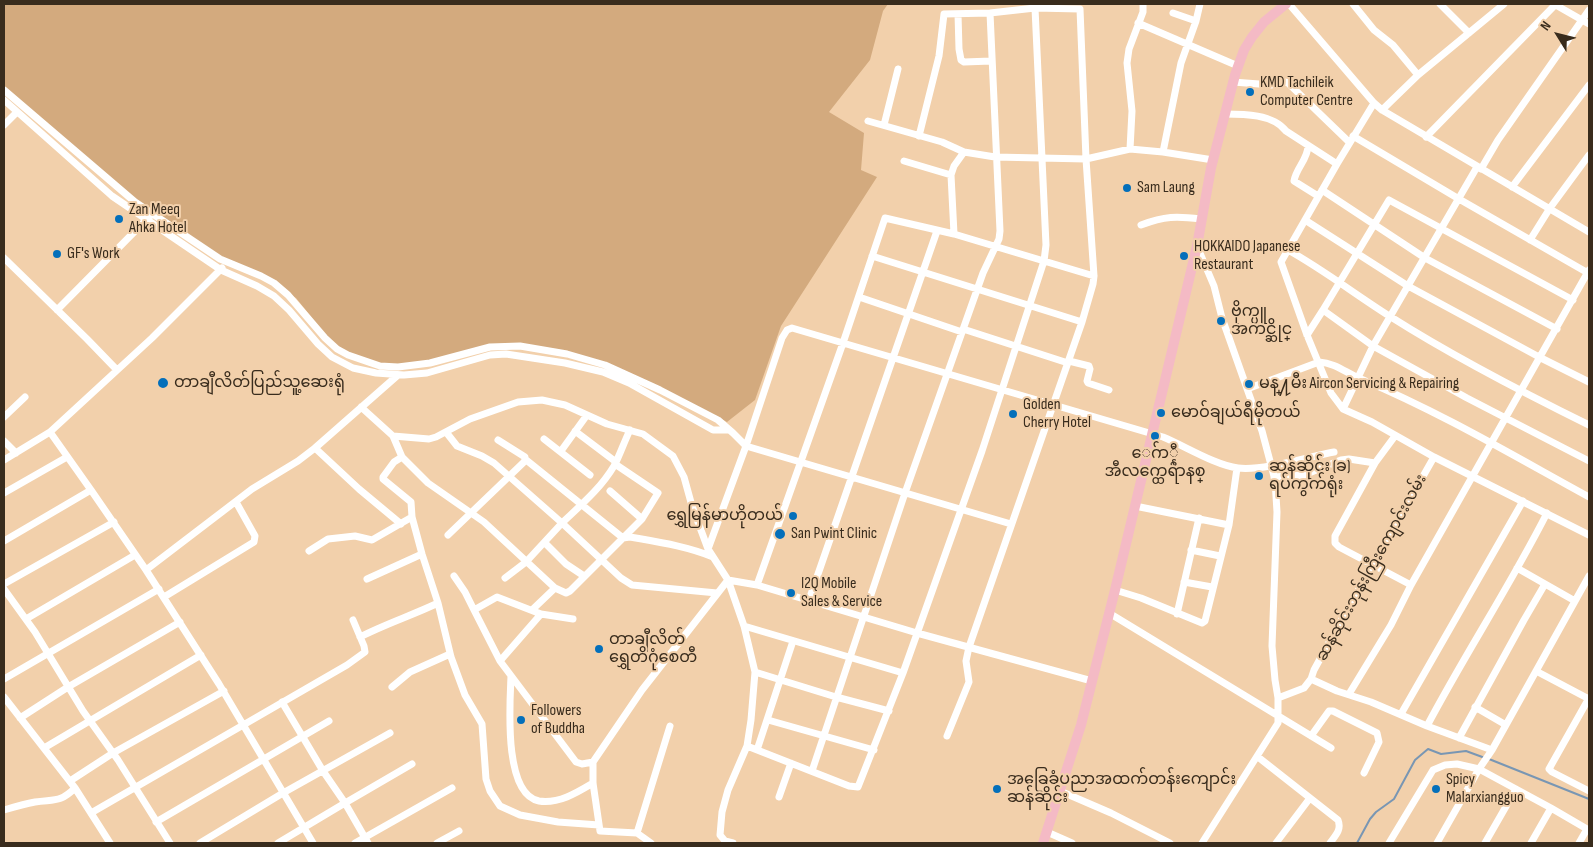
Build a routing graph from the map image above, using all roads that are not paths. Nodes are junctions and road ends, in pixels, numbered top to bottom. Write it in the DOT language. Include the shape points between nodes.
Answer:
graph roads {
  1 [pos="1143,4"];
  2 [pos="1200,4"];
  3 [pos="1288,4"];
  4 [pos="1352,4"];
  5 [pos="1440,4"];
  6 [pos="1504,4"];
  7 [pos="1554,4"];
  8 [pos="1034,8"];
  9 [pos="1589,10"];
  10 [pos="990,12"];
  11 [pos="1173,13"];
  12 [pos="958,14"];
  13 [pos="1582,19"];
  14 [pos="1196,21"];
  15 [pos="1138,23"];
  16 [pos="1589,24"];
  17 [pos="1469,33"];
  18 [pos="1188,44"];
  19 [pos="991,61"];
  20 [pos="1238,66"];
  21 [pos="898,69"];
  22 [pos="1418,75"];
  23 [pos="1233,82"];
  24 [pos="1589,85"];
  25 [pos="4,90"];
  26 [pos="4,100"];
  27 [pos="1374,104"];
  28 [pos="1382,110"];
  29 [pos="17,112"];
  30 [pos="1224,114"];
  31 [pos="868,122"];
  32 [pos="4,125"];
  33 [pos="884,125"];
  34 [pos="919,136"];
  35 [pos="1426,137"];
  36 [pos="1351,139"];
  37 [pos="1308,146"];
  38 [pos="1130,149"];
  39 [pos="964,152"];
  40 [pos="1163,152"];
  41 [pos="1589,156"];
  42 [pos="995,157"];
  43 [pos="1041,158"];
  44 [pos="1086,160"];
  45 [pos="1213,160"];
  46 [pos="904,161"];
  47 [pos="1336,164"];
  48 [pos="1479,168"];
  49 [pos="951,175"];
  50 [pos="1512,187"];
  51 [pos="1320,193"];
  52 [pos="1459,200"];
  53 [pos="1550,208"];
  54 [pos="150,217"];
  55 [pos="1201,219"];
  56 [pos="1305,220"];
  57 [pos="1141,224"];
  58 [pos="1373,224"];
  59 [pos="1588,229"];
  60 [pos="1441,230"];
  61 [pos="937,231"];
  62 [pos="954,234"];
  63 [pos="1530,240"];
  64 [pos="1197,246"];
  65 [pos="994,247"];
  66 [pos="1288,250"];
  67 [pos="1356,253"];
  68 [pos="872,256"];
  69 [pos="4,258"];
  70 [pos="1424,258"];
  71 [pos="1044,261"];
  72 [pos="226,263"];
  73 [pos="220,270"];
  74 [pos="923,272"];
  75 [pos="1589,272"];
  76 [pos="1094,276"];
  77 [pos="1340,282"];
  78 [pos="1408,286"];
  79 [pos="977,290"];
  80 [pos="859,297"];
  81 [pos="1573,300"];
  82 [pos="1030,306"];
  83 [pos="57,310"];
  84 [pos="1324,310"];
  85 [pos="908,314"];
  86 [pos="1390,317"];
  87 [pos="1082,322"];
  88 [pos="1557,328"];
  89 [pos="963,330"];
  90 [pos="1307,335"];
  91 [pos="843,344"];
  92 [pos="1016,346"];
  93 [pos="1373,346"];
  94 [pos="893,358"];
  95 [pos="1541,358"];
  96 [pos="1069,362"];
  97 [pos="1319,362"];
  98 [pos="398,367"];
  99 [pos="117,370"];
  100 [pos="947,374"];
  101 [pos="398,376"];
  102 [pos="1359,379"];
  103 [pos="1589,382"];
  104 [pos="1248,389"];
  105 [pos="1109,390"];
  106 [pos="1522,390"];
  107 [pos="1001,391"];
  108 [pos="25,397"];
  109 [pos="1054,405"];
  110 [pos="361,407"];
  111 [pos="1342,409"];
  112 [pos="587,415"];
  113 [pos="4,417"];
  114 [pos="1505,418"];
  115 [pos="1589,425"];
  116 [pos="575,430"];
  117 [pos="630,430"];
  118 [pos="728,430"];
  119 [pos="50,432"];
  120 [pos="446,432"];
  121 [pos="1152,434"];
  122 [pos="393,436"];
  123 [pos="1395,436"];
  124 [pos="544,439"];
  125 [pos="498,440"];
  126 [pos="4,441"];
  127 [pos="1491,443"];
  128 [pos="746,446"];
  129 [pos="315,448"];
  130 [pos="561,451"];
  131 [pos="1334,452"];
  132 [pos="16,453"];
  133 [pos="67,457"];
  134 [pos="402,457"];
  135 [pos="1434,457"];
  136 [pos="525,459"];
  137 [pos="4,460"];
  138 [pos="1589,461"];
  139 [pos="616,463"];
  140 [pos="800,463"];
  141 [pos="1375,463"];
  142 [pos="1271,465"];
  143 [pos="1237,468"];
  144 [pos="590,475"];
  145 [pos="509,476"];
  146 [pos="1474,476"];
  147 [pos="1274,477"];
  148 [pos="851,478"];
  149 [pos="91,490"];
  150 [pos="610,492"];
  151 [pos="4,493"];
  152 [pos="905,493"];
  153 [pos="1589,496"];
  154 [pos="1523,501"];
  155 [pos="236,502"];
  156 [pos="581,505"];
  157 [pos="1135,506"];
  158 [pos="960,510"];
  159 [pos="471,512"];
  160 [pos="1547,514"];
  161 [pos="412,517"];
  162 [pos="1199,518"];
  163 [pos="642,519"];
  164 [pos="114,522"];
  165 [pos="562,523"];
  166 [pos="401,524"];
  167 [pos="1011,524"];
  168 [pos="1229,525"];
  169 [pos="448,535"];
  170 [pos="1589,535"];
  171 [pos="623,538"];
  172 [pos="4,541"];
  173 [pos="545,543"];
  174 [pos="708,549"];
  175 [pos="1191,550"];
  176 [pos="309,551"];
  177 [pos="422,554"];
  178 [pos="135,555"];
  179 [pos="1220,556"];
  180 [pos="713,557"];
  181 [pos="600,560"];
  182 [pos="526,562"];
  183 [pos="1374,565"];
  184 [pos="1518,568"];
  185 [pos="146,570"];
  186 [pos="454,576"];
  187 [pos="584,576"];
  188 [pos="1589,576"];
  189 [pos="505,578"];
  190 [pos="367,579"];
  191 [pos="728,580"];
  192 [pos="1184,582"];
  193 [pos="4,584"];
  194 [pos="1546,584"];
  195 [pos="757,585"];
  196 [pos="1411,585"];
  197 [pos="1212,587"];
  198 [pos="555,588"];
  199 [pos="4,589"];
  200 [pos="159,589"];
  201 [pos="1116,590"];
  202 [pos="717,593"];
  203 [pos="164,597"];
  204 [pos="809,600"];
  205 [pos="1575,601"];
  206 [pos="438,603"];
  207 [pos="474,610"];
  208 [pos="532,610"];
  209 [pos="1110,613"];
  210 [pos="541,614"];
  211 [pos="1177,614"];
  212 [pos="864,617"];
  213 [pos="26,619"];
  214 [pos="573,619"];
  215 [pos="353,620"];
  216 [pos="180,622"];
  217 [pos="744,626"];
  218 [pos="917,633"];
  219 [pos="360,637"];
  220 [pos="794,641"];
  221 [pos="969,647"];
  222 [pos="450,654"];
  223 [pos="48,655"];
  224 [pos="201,655"];
  225 [pos="850,657"];
  226 [pos="500,660"];
  227 [pos="1536,671"];
  228 [pos="755,672"];
  229 [pos="903,673"];
  230 [pos="511,676"];
  231 [pos="4,679"];
  232 [pos="782,680"];
  233 [pos="1311,680"];
  234 [pos="1092,681"];
  235 [pos="68,687"];
  236 [pos="392,687"];
  237 [pos="224,691"];
  238 [pos="1348,694"];
  239 [pos="4,697"];
  240 [pos="836,697"];
  241 [pos="1278,698"];
  242 [pos="1589,698"];
  243 [pos="282,702"];
  244 [pos="1475,707"];
  245 [pos="889,711"];
  246 [pos="1278,714"];
  247 [pos="1401,714"];
  248 [pos="20,718"];
  249 [pos="768,720"];
  250 [pos="90,721"];
  251 [pos="329,721"];
  252 [pos="243,725"];
  253 [pos="1506,725"];
  254 [pos="670,726"];
  255 [pos="1427,726"];
  256 [pos="390,733"];
  257 [pos="824,735"];
  258 [pos="302,736"];
  259 [pos="948,736"];
  260 [pos="1311,736"];
  261 [pos="1459,738"];
  262 [pos="747,746"];
  263 [pos="44,748"];
  264 [pos="1331,748"];
  265 [pos="757,750"];
  266 [pos="874,750"];
  267 [pos="1492,750"];
  268 [pos="113,754"];
  269 [pos="1258,757"];
  270 [pos="263,759"];
  271 [pos="594,762"];
  272 [pos="791,763"];
  273 [pos="412,764"];
  274 [pos="1478,769"];
  275 [pos="323,771"];
  276 [pos="812,772"];
  277 [pos="1364,773"];
  278 [pos="70,781"];
  279 [pos="594,783"];
  280 [pos="75,788"];
  281 [pos="135,788"];
  282 [pos="452,788"];
  283 [pos="1516,789"];
  284 [pos="1060,791"];
  285 [pos="1589,791"];
  286 [pos="283,793"];
  287 [pos="778,797"];
  288 [pos="1310,798"];
  289 [pos="346,803"];
  290 [pos="1551,808"];
  291 [pos="4,810"];
  292 [pos="91,813"];
  293 [pos="156,822"];
  294 [pos="599,825"];
  295 [pos="304,828"];
  296 [pos="459,831"];
  297 [pos="1047,832"];
  298 [pos="636,833"];
  299 [pos="366,840"];
  300 [pos="110,843"];
  301 [pos="170,843"];
  302 [pos="200,843"];
  303 [pos="278,843"];
  304 [pos="313,843"];
  305 [pos="356,843"];
  306 [pos="437,843"];
  307 [pos="651,843"];
  308 [pos="733,843"];
  309 [pos="1043,843"];
  310 [pos="1072,843"];
  311 [pos="1170,843"];
  312 [pos="1202,843"];
  313 [pos="1276,843"];
  314 [pos="1330,843"];
  315 [pos="1389,843"];
  316 [pos="1437,843"];
  317 [pos="1486,843"];
  318 [pos="1531,843"];
  319 [pos="1579,843"];
  1 -- 15 [label="street"];
  2 -- 14 [label="street"];
  3 -- 20 [label="main road" via="1264,22"];
  3 -- 27 [label="street"];
  4 -- 22 [label="street"];
  5 -- 17 [label="street"];
  6 -- 17 [label="street"];
  7 -- 13 [label="street"];
  7 -- 35 [label="street"];
  8 -- 10 [label="street"];
  8 -- 43 [label="street"];
  8 -- 44 [label="street" via="1080,11"];
  9 -- 13 [label="street"];
  10 -- 12 [label="street"];
  10 -- 19 [label="street"];
  11 -- 14 [label="street"];
  12 -- 19 [label="street" via="960,60"];
  12 -- 34 [label="street" via="944,14 939,56"];
  13 -- 16 [label="street"];
  13 -- 48 [label="street"];
  14 -- 18 [label="street"];
  15 -- 18 [label="street"];
  15 -- 38 [label="street" via="1127,63 1132,111"];
  17 -- 22 [label="street"];
  18 -- 20 [label="street"];
  18 -- 40 [label="street" via="1181,63"];
  19 -- 42 [label="street"];
  20 -- 23 [label="main road"];
  21 -- 33 [label="street"];
  22 -- 28 [label="street"];
  23 -- 30 [label="main road"];
  23 -- 36 [label="street" via="1272,85 1281,80 1288,83"];
  24 -- 50 [label="street"];
  25 -- 54 [label="street"];
  26 -- 29 [label="street"];
  27 -- 28 [label="street"];
  27 -- 36 [label="street"];
  28 -- 35 [label="street"];
  29 -- 32 [label="street"];
  29 -- 54 [label="street" via="112,196"];
  30 -- 37 [label="street" via="1254,115 1276,123"];
  30 -- 45 [label="main road"];
  31 -- 33 [label="street"];
  33 -- 34 [label="street"];
  34 -- 39 [label="street"];
  35 -- 48 [label="street"];
  36 -- 47 [label="street"];
  36 -- 52 [label="street"];
  37 -- 47 [label="street"];
  37 -- 51 [label="street" via="1308,153 1294,181"];
  38 -- 40 [label="street"];
  38 -- 44 [label="street"];
  39 -- 42 [label="street"];
  39 -- 49 [label="street"];
  40 -- 45 [label="street"];
  41 -- 53 [label="street"];
  42 -- 43 [label="street"];
  42 -- 65 [label="street" via="1000,231"];
  43 -- 44 [label="street"];
  43 -- 71 [label="street"];
  44 -- 76 [label="street"];
  45 -- 55 [label="main road"];
  46 -- 49 [label="street"];
  47 -- 51 [label="street"];
  48 -- 50 [label="street"];
  48 -- 52 [label="street"];
  49 -- 62 [label="street"];
  50 -- 53 [label="street"];
  51 -- 56 [label="street"];
  51 -- 58 [label="street"];
  52 -- 60 [label="street"];
  52 -- 63 [label="street"];
  53 -- 59 [label="street"];
  53 -- 63 [label="street"];
  54 -- 72 [label="street"];
  54 -- 73 [label="street"];
  54 -- 83 [label="street"];
  55 -- 57 [label="street" via="1162,217"];
  55 -- 64 [label="main road"];
  56 -- 66 [label="street"];
  56 -- 67 [label="street"];
  58 -- 60 [label="street" via="1389,200"];
  58 -- 67 [label="street"];
  58 -- 70 [label="street"];
  60 -- 70 [label="street"];
  60 -- 81 [label="street"];
  61 -- 62 [label="street"];
  61 -- 68 [label="street" via="886,218"];
  61 -- 74 [label="street"];
  62 -- 65 [label="street"];
  63 -- 75 [label="street"];
  64 -- 104 [label="street" via="1214,286"];
  64 -- 121 [label="main road"];
  65 -- 71 [label="street"];
  65 -- 79 [label="street"];
  66 -- 77 [label="street"];
  66 -- 90 [label="street" via="1281,262"];
  67 -- 77 [label="street"];
  67 -- 78 [label="street"];
  68 -- 74 [label="street"];
  68 -- 80 [label="street"];
  69 -- 83 [label="street"];
  70 -- 78 [label="street"];
  70 -- 88 [label="street"];
  71 -- 76 [label="street"];
  71 -- 82 [label="street"];
  72 -- 73 [label="street"];
  72 -- 98 [label="street" via="261,276 278,287 337,349 380,366"];
  73 -- 99 [label="street"];
  73 -- 101 [label="street" via="274,296 332,357 353,368"];
  74 -- 79 [label="street"];
  74 -- 85 [label="street"];
  75 -- 81 [label="street"];
  76 -- 87 [label="street"];
  77 -- 84 [label="street"];
  77 -- 86 [label="street"];
  78 -- 86 [label="street"];
  78 -- 95 [label="street"];
  79 -- 82 [label="street"];
  79 -- 89 [label="street"];
  80 -- 85 [label="street"];
  80 -- 91 [label="street"];
  81 -- 88 [label="street"];
  82 -- 87 [label="street"];
  82 -- 92 [label="street"];
  83 -- 99 [label="street"];
  84 -- 90 [label="street"];
  84 -- 93 [label="street"];
  85 -- 89 [label="street"];
  85 -- 94 [label="street"];
  86 -- 93 [label="street"];
  86 -- 106 [label="street"];
  87 -- 96 [label="street"];
  88 -- 95 [label="street"];
  89 -- 92 [label="street"];
  89 -- 100 [label="street"];
  90 -- 97 [label="street"];
  91 -- 94 [label="street"];
  91 -- 128 [label="street" via="792,328 787,330"];
  91 -- 140 [label="street"];
  92 -- 96 [label="street"];
  92 -- 107 [label="street"];
  93 -- 102 [label="street"];
  93 -- 114 [label="street"];
  94 -- 100 [label="street"];
  94 -- 148 [label="street"];
  95 -- 103 [label="street"];
  95 -- 106 [label="street"];
  96 -- 105 [label="street" via="1089,366 1088,383"];
  96 -- 109 [label="street"];
  97 -- 102 [label="street" via="1335,365"];
  97 -- 104 [label="street"];
  97 -- 111 [label="street" via="1331,393"];
  98 -- 101 [label="street"];
  98 -- 118 [label="street" via="430,363 490,347 520,346 567,354 636,378 718,420"];
  99 -- 119 [label="street"];
  100 -- 107 [label="street"];
  100 -- 152 [label="street"];
  101 -- 110 [label="street"];
  101 -- 118 [label="street" via="427,373 490,355 565,362 629,383 713,430"];
  102 -- 111 [label="street"];
  102 -- 127 [label="street"];
  104 -- 142 [label="street"];
  106 -- 114 [label="street"];
  106 -- 115 [label="street"];
  107 -- 109 [label="street"];
  107 -- 158 [label="street"];
  108 -- 113 [label="street"];
  109 -- 121 [label="street"];
  109 -- 167 [label="street"];
  110 -- 122 [label="street"];
  110 -- 129 [label="street"];
  111 -- 123 [label="street"];
  112 -- 116 [label="street"];
  112 -- 117 [label="street"];
  112 -- 120 [label="street" via="565,405 542,400 518,402 470,419"];
  114 -- 127 [label="street"];
  114 -- 138 [label="street"];
  116 -- 130 [label="street"];
  116 -- 139 [label="street"];
  117 -- 139 [label="street"];
  117 -- 174 [label="street" via="644,434 673,456 684,477"];
  118 -- 128 [label="street"];
  119 -- 132 [label="street"];
  119 -- 133 [label="street"];
  120 -- 122 [label="street" via="429,439"];
  120 -- 145 [label="street" via="457,446 482,456"];
  121 -- 143 [label="street"];
  121 -- 157 [label="main road"];
  122 -- 134 [label="street"];
  123 -- 135 [label="street"];
  123 -- 141 [label="street"];
  124 -- 130 [label="street"];
  125 -- 136 [label="street"];
  126 -- 132 [label="street"];
  127 -- 146 [label="street"];
  127 -- 153 [label="street"];
  128 -- 140 [label="street"];
  128 -- 174 [label="street"];
  129 -- 155 [label="street"];
  129 -- 166 [label="street"];
  130 -- 144 [label="street"];
  131 -- 142 [label="street"];
  132 -- 137 [label="street"];
  133 -- 149 [label="street"];
  133 -- 151 [label="street"];
  134 -- 159 [label="street" via="428,483"];
  134 -- 161 [label="street" via="394,462 382,480 410,502"];
  135 -- 146 [label="street"];
  135 -- 183 [label="street, ဆန်ဆိုင်းဘုန်းကြီးကျောင်းလမ်း"];
  136 -- 145 [label="street"];
  136 -- 156 [label="street"];
  139 -- 156 [label="street"];
  139 -- 163 [label="street" via="658,493"];
  140 -- 148 [label="street"];
  140 -- 195 [label="street"];
  141 -- 147 [label="street" via="1349,458 1304,474"];
  141 -- 183 [label="street" via="1334,542"];
  142 -- 143 [label="street"];
  142 -- 147 [label="street"];
  143 -- 168 [label="street"];
  145 -- 159 [label="street"];
  145 -- 165 [label="street"];
  146 -- 154 [label="street"];
  146 -- 196 [label="street"];
  147 -- 241 [label="street" via="1277,512 1272,646"];
  148 -- 152 [label="street"];
  148 -- 204 [label="street"];
  149 -- 164 [label="street"];
  149 -- 172 [label="street"];
  150 -- 163 [label="street"];
  152 -- 158 [label="street"];
  152 -- 212 [label="street"];
  154 -- 160 [label="street"];
  154 -- 247 [label="street"];
  155 -- 185 [label="street"];
  155 -- 203 [label="street" via="255,536 254,542"];
  156 -- 165 [label="street"];
  156 -- 171 [label="street"];
  157 -- 162 [label="street"];
  157 -- 201 [label="main road"];
  158 -- 167 [label="street"];
  158 -- 218 [label="street"];
  159 -- 169 [label="street"];
  159 -- 182 [label="street"];
  160 -- 170 [label="street"];
  160 -- 184 [label="street"];
  161 -- 166 [label="street"];
  161 -- 177 [label="street"];
  162 -- 168 [label="street"];
  162 -- 175 [label="street"];
  163 -- 171 [label="street"];
  164 -- 178 [label="street"];
  164 -- 193 [label="street"];
  165 -- 173 [label="street"];
  165 -- 181 [label="street"];
  166 -- 176 [label="street" via="372,540 355,536 328,539"];
  167 -- 221 [label="street"];
  168 -- 179 [label="street"];
  171 -- 180 [label="street" via="684,547"];
  171 -- 181 [label="street"];
  173 -- 182 [label="street"];
  173 -- 187 [label="street"];
  174 -- 180 [label="street"];
  175 -- 179 [label="street"];
  175 -- 192 [label="street"];
  177 -- 190 [label="street"];
  177 -- 206 [label="street"];
  178 -- 185 [label="street"];
  178 -- 213 [label="street"];
  179 -- 197 [label="street"];
  180 -- 191 [label="street"];
  181 -- 187 [label="street"];
  181 -- 202 [label="street" via="632,585"];
  182 -- 189 [label="street"];
  182 -- 198 [label="street"];
  183 -- 196 [label="street"];
  183 -- 233 [label="street, ဆန်ဆိုင်းဘုန်းကြီးကျောင်းလမ်း"];
  184 -- 194 [label="street"];
  184 -- 255 [label="street"];
  185 -- 200 [label="street"];
  186 -- 207 [label="street"];
  187 -- 198 [label="street" via="568,592"];
  188 -- 205 [label="street"];
  191 -- 195 [label="street"];
  191 -- 202 [label="street"];
  191 -- 217 [label="street"];
  192 -- 197 [label="street"];
  192 -- 211 [label="street"];
  194 -- 205 [label="street"];
  194 -- 244 [label="street"];
  195 -- 204 [label="street"];
  196 -- 238 [label="street"];
  197 -- 211 [label="street" via="1205,621 1202,623"];
  198 -- 208 [label="street"];
  199 -- 213 [label="street"];
  200 -- 203 [label="street"];
  200 -- 223 [label="street"];
  201 -- 209 [label="main road"];
  201 -- 211 [label="street"];
  202 -- 271 [label="street" via="642,690"];
  203 -- 216 [label="street"];
  204 -- 212 [label="street"];
  205 -- 227 [label="street"];
  206 -- 219 [label="street"];
  206 -- 222 [label="street"];
  207 -- 208 [label="street" via="497,597"];
  207 -- 226 [label="street"];
  208 -- 210 [label="street"];
  209 -- 234 [label="main road"];
  209 -- 246 [label="street"];
  210 -- 214 [label="street"];
  210 -- 226 [label="street"];
  212 -- 218 [label="street"];
  212 -- 225 [label="street"];
  213 -- 223 [label="street"];
  215 -- 219 [label="street"];
  216 -- 224 [label="street"];
  216 -- 235 [label="street"];
  217 -- 220 [label="street"];
  217 -- 228 [label="street"];
  218 -- 221 [label="street"];
  218 -- 229 [label="street"];
  219 -- 243 [label="street" via="365,652"];
  220 -- 225 [label="street"];
  220 -- 232 [label="street"];
  221 -- 234 [label="street"];
  221 -- 259 [label="street" via="966,662 969,682"];
  222 -- 236 [label="street" via="410,672"];
  222 -- 294 [label="street" via="465,694 482,724 486,779 500,806 539,819"];
  223 -- 231 [label="street"];
  223 -- 235 [label="street"];
  224 -- 237 [label="street"];
  224 -- 250 [label="street"];
  225 -- 229 [label="street"];
  225 -- 240 [label="street"];
  226 -- 230 [label="street"];
  227 -- 242 [label="street"];
  227 -- 253 [label="street"];
  228 -- 232 [label="street"];
  228 -- 262 [label="street"];
  229 -- 245 [label="street"];
  230 -- 271 [label="street" via="576,762"];
  230 -- 279 [label="street" via="512,760 519,782 529,796 538,801 551,801 572,795"];
  232 -- 240 [label="street"];
  232 -- 249 [label="street"];
  233 -- 238 [label="street"];
  233 -- 241 [label="street" via="1304,688"];
  234 -- 284 [label="main road"];
  235 -- 248 [label="street"];
  235 -- 250 [label="street"];
  237 -- 252 [label="street"];
  237 -- 268 [label="street"];
  238 -- 247 [label="street"];
  239 -- 248 [label="street"];
  240 -- 245 [label="street"];
  240 -- 257 [label="street"];
  241 -- 246 [label="street"];
  242 -- 285 [label="street" via="1549,769"];
  243 -- 252 [label="street"];
  243 -- 258 [label="street"];
  244 -- 253 [label="street"];
  244 -- 261 [label="street"];
  245 -- 266 [label="street"];
  246 -- 260 [label="street"];
  246 -- 269 [label="street" via="1278,723"];
  247 -- 255 [label="street"];
  248 -- 263 [label="street"];
  249 -- 257 [label="street"];
  249 -- 265 [label="street"];
  250 -- 263 [label="street"];
  250 -- 268 [label="street"];
  251 -- 258 [label="street"];
  252 -- 270 [label="street"];
  252 -- 281 [label="street"];
  253 -- 267 [label="street"];
  254 -- 298 [label="street"];
  255 -- 261 [label="street"];
  256 -- 275 [label="street"];
  257 -- 266 [label="street"];
  257 -- 276 [label="street"];
  258 -- 270 [label="street"];
  258 -- 275 [label="street"];
  260 -- 264 [label="street"];
  260 -- 277 [label="street" via="1329,711 1377,733 1379,742"];
  261 -- 267 [label="street"];
  262 -- 265 [label="street"];
  262 -- 308 [label="street" via="722,812 721,839"];
  263 -- 278 [label="street"];
  265 -- 272 [label="street"];
  266 -- 276 [label="street" via="858,787"];
  267 -- 274 [label="street"];
  268 -- 278 [label="street"];
  268 -- 281 [label="street"];
  269 -- 288 [label="street"];
  269 -- 312 [label="street"];
  270 -- 286 [label="street"];
  270 -- 293 [label="street"];
  271 -- 279 [label="street"];
  272 -- 276 [label="street"];
  272 -- 287 [label="street"];
  273 -- 289 [label="street"];
  274 -- 283 [label="street"];
  274 -- 315 [label="street" via="1457,764 1433,770"];
  274 -- 316 [label="street"];
  275 -- 286 [label="street"];
  275 -- 289 [label="street"];
  278 -- 280 [label="street"];
  279 -- 294 [label="street"];
  280 -- 291 [label="street" via="66,797"];
  280 -- 292 [label="street"];
  281 -- 292 [label="street"];
  281 -- 293 [label="street"];
  282 -- 299 [label="street"];
  283 -- 290 [label="street"];
  283 -- 317 [label="street"];
  284 -- 297 [label="main road"];
  284 -- 311 [label="street"];
  286 -- 295 [label="street"];
  286 -- 302 [label="street"];
  288 -- 313 [label="street"];
  288 -- 314 [label="street" via="1338,820 1339,830"];
  289 -- 295 [label="street"];
  289 -- 299 [label="street"];
  290 -- 318 [label="street"];
  290 -- 319 [label="street" via="1587,829"];
  292 -- 300 [label="street"];
  293 -- 301 [label="street"];
  294 -- 298 [label="street" via="600,830"];
  295 -- 303 [label="street"];
  295 -- 304 [label="street"];
  296 -- 306 [label="street"];
  297 -- 309 [label="main road"];
  297 -- 310 [label="street"];
  298 -- 307 [label="street"];
  299 -- 305 [label="street"];
}
